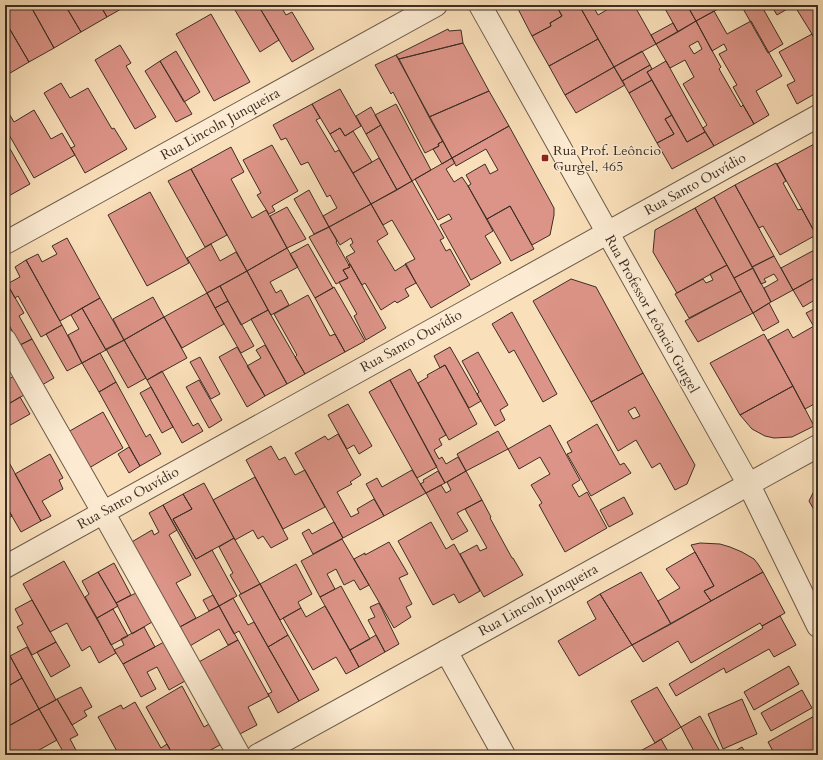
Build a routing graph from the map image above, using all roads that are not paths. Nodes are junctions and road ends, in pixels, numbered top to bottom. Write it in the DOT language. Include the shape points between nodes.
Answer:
graph roads {
  1 [pos="436,5"];
  2 [pos="480,5"];
  3 [pos="818,116"];
  4 [pos="607,233"];
  5 [pos="5,243"];
  6 [pos="5,340"];
  7 [pos="818,446"];
  8 [pos="749,485"];
  9 [pos="103,512"];
  10 [pos="5,567"];
  11 [pos="818,626"];
  12 [pos="446,651"];
  13 [pos="239,755"];
  14 [pos="258,755"];
  15 [pos="504,755"];
  1 -- 5 [label="street, Rua Lincoln Junqueira"];
  2 -- 4 [label="street, Rua Professor Leôncio Gurgel"];
  3 -- 4 [label="street, Rua Santo Ouvídio"];
  4 -- 8 [label="street, Rua Professor Leôncio Gurgel"];
  4 -- 9 [label="street, Rua Santo Ouvídio"];
  6 -- 9 [label="street"];
  7 -- 8 [label="street, Rua Lincoln Junqueira"];
  8 -- 11 [label="street, Rua Professor Leôncio Gurgel"];
  8 -- 12 [label="street, Rua Lincoln Junqueira"];
  9 -- 10 [label="street, Rua Santo Ouvídio"];
  9 -- 13 [label="street"];
  12 -- 14 [label="street, Rua Lincoln Junqueira"];
  12 -- 15 [label="street"];
}
